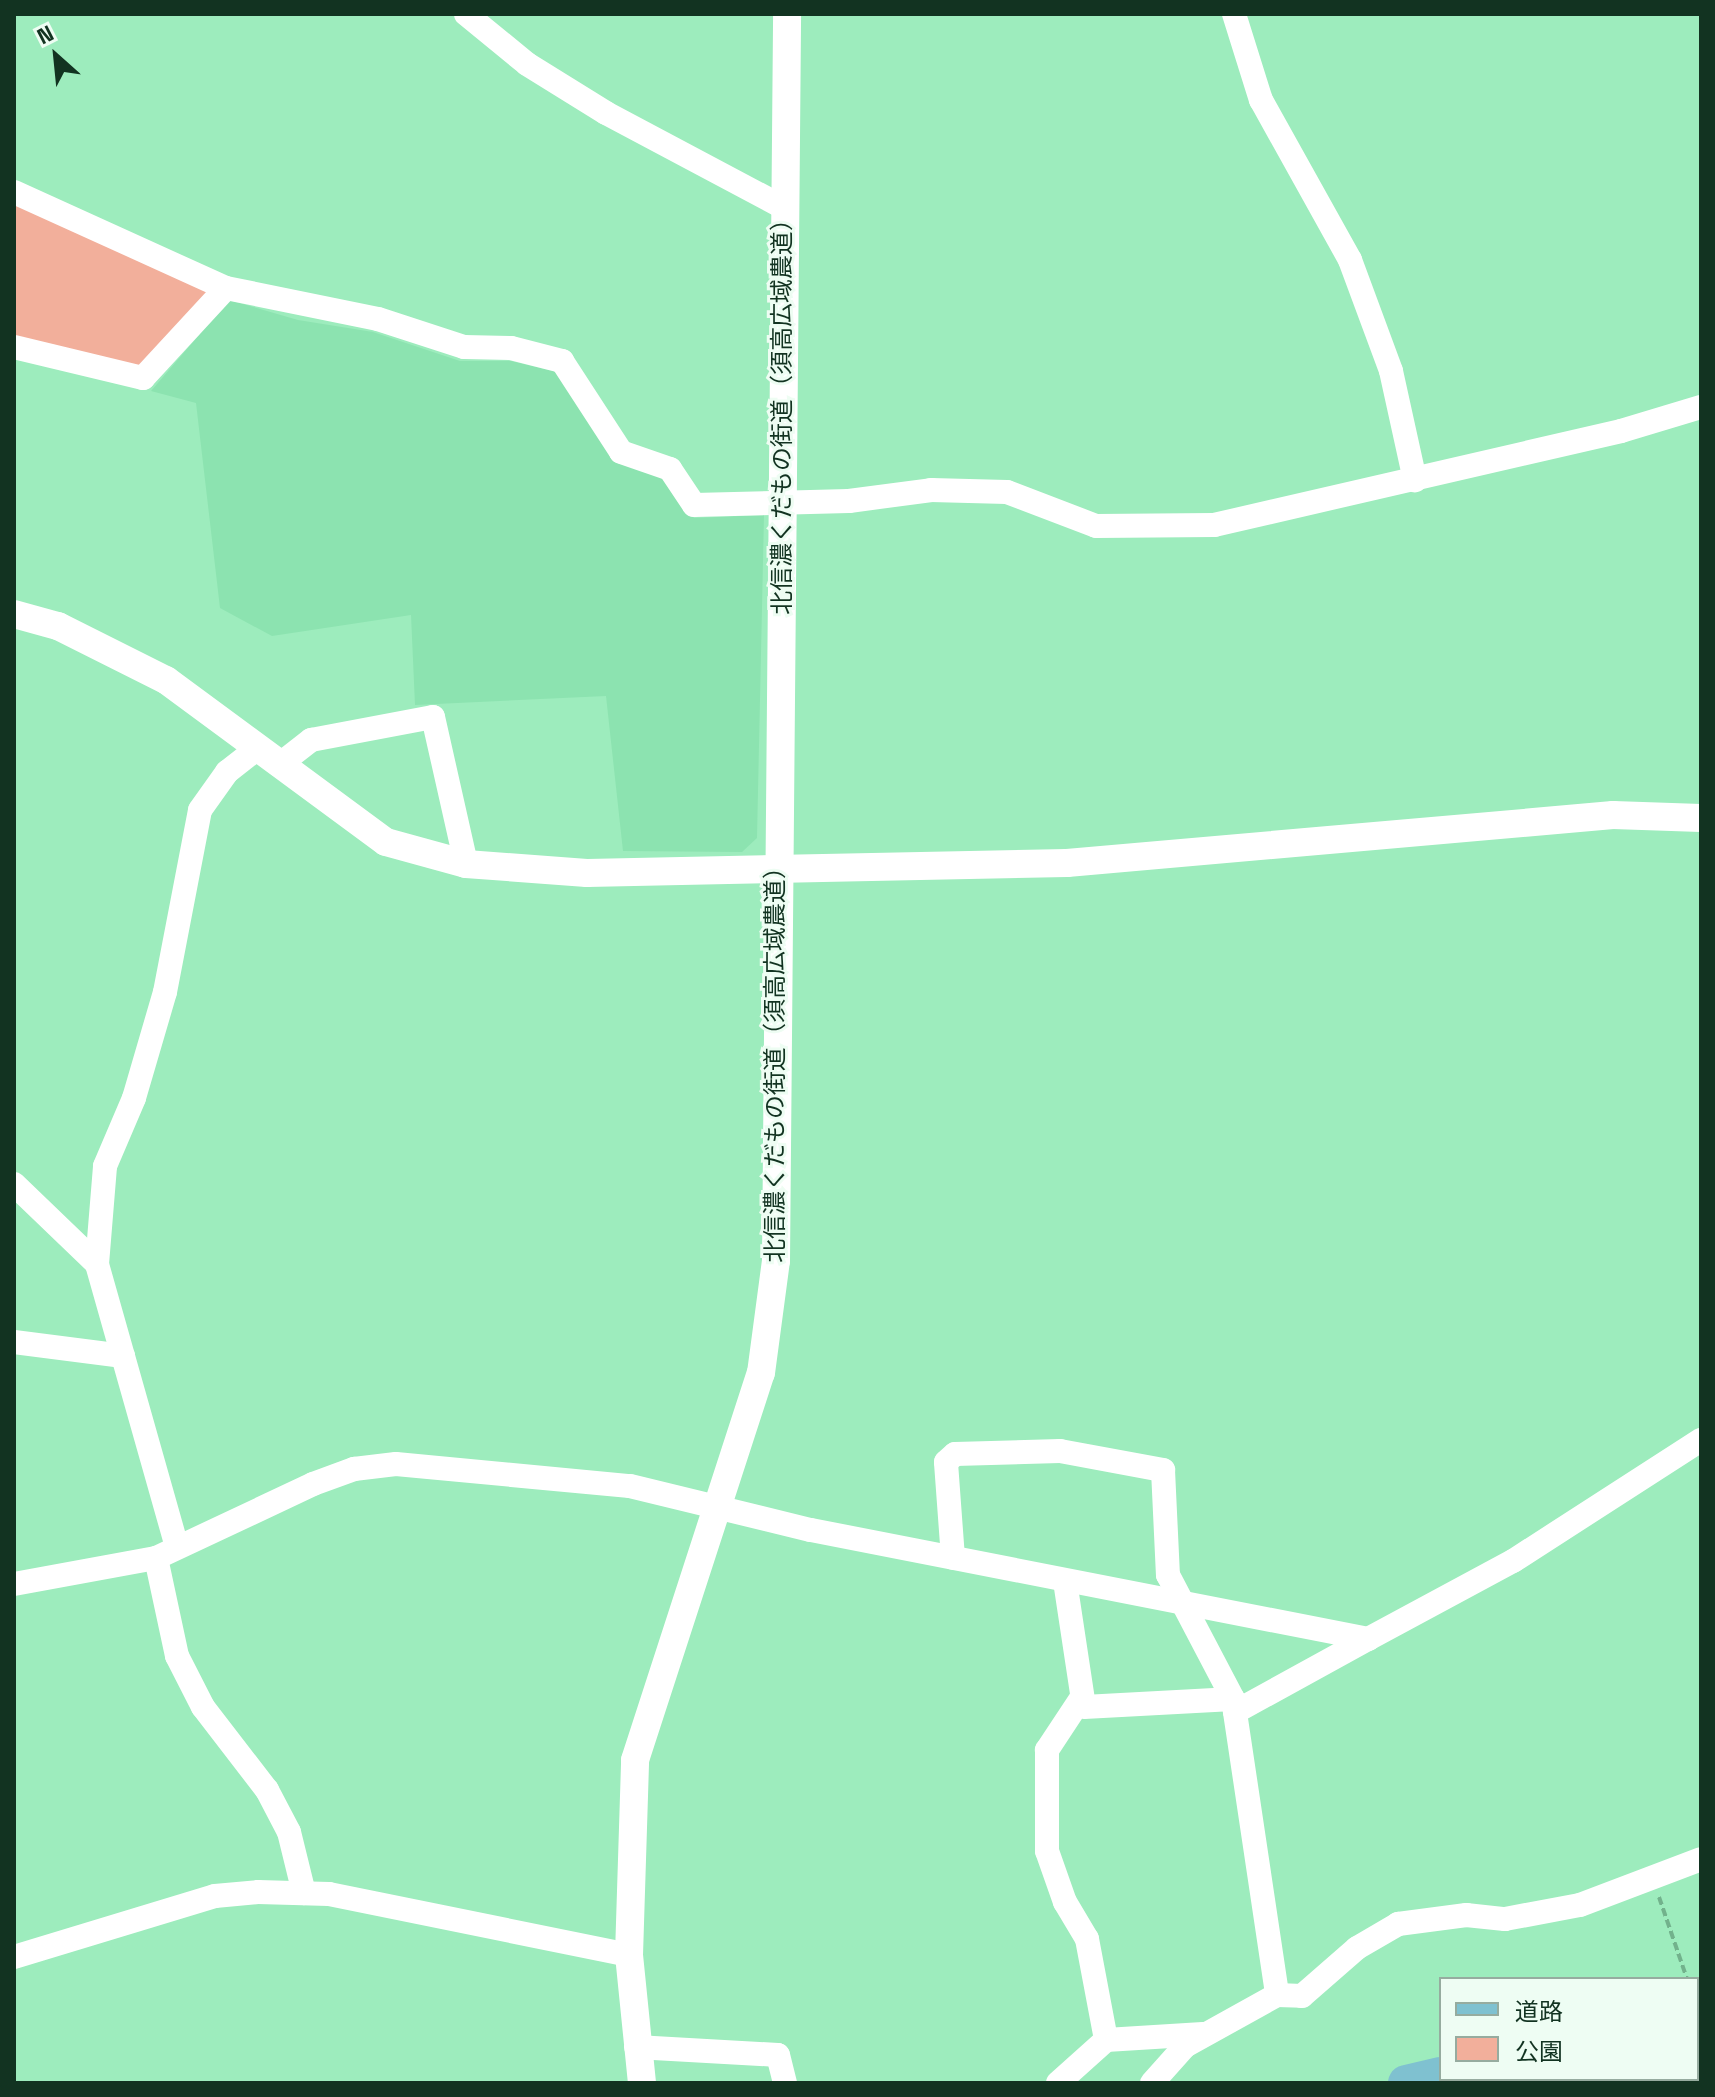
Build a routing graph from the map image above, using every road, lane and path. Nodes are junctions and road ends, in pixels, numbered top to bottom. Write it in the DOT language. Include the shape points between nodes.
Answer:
graph roads {
  1 [pos="466,14"];
  2 [pos="787,14"];
  3 [pos="1234,14"];
  4 [pos="14,192"];
  5 [pos="783,207"];
  6 [pos="226,288"];
  7 [pos="14,347"];
  8 [pos="1701,407"];
  9 [pos="1415,480"];
  10 [pos="782,499"];
  11 [pos="14,614"];
  12 [pos="268,757"];
  13 [pos="1701,818"];
  14 [pos="466,864"];
  15 [pos="777,867"];
  16 [pos="14,1184"];
  17 [pos="97,1264"];
  18 [pos="14,1342"];
  19 [pos="123,1356"];
  20 [pos="1701,1440"];
  21 [pos="717,1505"];
  22 [pos="166,1552"];
  23 [pos="953,1558"];
  24 [pos="1065,1581"];
  25 [pos="14,1584"];
  26 [pos="1184,1606"];
  27 [pos="1368,1639"];
  28 [pos="1082,1697"];
  29 [pos="1234,1706"];
  30 [pos="1701,1859"];
  31 [pos="1653,1880"];
  32 [pos="304,1893"];
  33 [pos="629,1955"];
  34 [pos="14,1957"];
  35 [pos="1686,1977"];
  36 [pos="1277,1995"];
  37 [pos="1206,2034"];
  38 [pos="1106,2040"];
  39 [pos="636,2047"];
  40 [pos="1439,2075"];
  41 [pos="642,2083"];
  42 [pos="785,2083"];
  43 [pos="1058,2083"];
  44 [pos="1152,2083"];
  45 [pos="1406,2083"];
  1 -- 5 [label="street" via="527,64 580,97"];
  2 -- 5 [label="street, 北信濃くだもの街道（須高広域農道）"];
  3 -- 9 [label="street" via="1261,100 1350,260 1391,371"];
  4 -- 6 [label="street"];
  5 -- 10 [label="street, 北信濃くだもの街道（須高広域農道）"];
  6 -- 7 [label="street" via="143,378"];
  6 -- 10 [label="street" via="378,319 464,347 511,348 562,361 621,452 670,469 694,505"];
  8 -- 9 [label="street"];
  9 -- 10 [label="street" via="1214,525 1096,526 1007,492 931,490 849,501"];
  10 -- 15 [label="street, 北信濃くだもの街道（須高広域農道）"];
  11 -- 12 [label="street" via="58,626 166,680"];
  12 -- 14 [label="street" via="386,842"];
  12 -- 14 [label="street" via="311,740 433,717"];
  12 -- 17 [label="street" via="227,772 200,810 165,992 134,1098 105,1166"];
  13 -- 15 [label="street" via="1613,815 1067,863"];
  14 -- 15 [label="street" via="587,873"];
  15 -- 21 [label="street, 北信濃くだもの街道（須高広域農道）" via="776,1261 761,1373"];
  16 -- 17 [label="street"];
  17 -- 19 [label="street"];
  18 -- 19 [label="street"];
  19 -- 22 [label="street"];
  20 -- 27 [label="street" via="1513,1561"];
  21 -- 22 [label="street" via="630,1486 396,1464 354,1469 313,1484"];
  21 -- 23 [label="street"];
  21 -- 33 [label="street, 北信濃くだもの街道（須高広域農道）" via="635,1760"];
  22 -- 25 [label="street"];
  22 -- 32 [label="street" via="177,1656 203,1707 267,1790 289,1832"];
  23 -- 24 [label="street"];
  23 -- 26 [label="street" via="946,1462 955,1454 1060,1451 1163,1470 1168,1575"];
  24 -- 26 [label="street"];
  24 -- 28 [label="street"];
  26 -- 27 [label="street"];
  26 -- 29 [label="street"];
  27 -- 29 [label="street"];
  28 -- 29 [label="street" via="1084,1707"];
  28 -- 38 [label="street" via="1047,1750 1047,1851 1065,1902 1087,1939"];
  29 -- 36 [label="street"];
  30 -- 31 [label="street"];
  31 -- 35 [label="path"];
  31 -- 36 [label="street" via="1580,1905 1505,1919 1466,1915 1398,1924 1357,1948 1302,1996"];
  32 -- 33 [label="street"];
  32 -- 34 [label="street" via="215,1896"];
  33 -- 39 [label="street, 北信濃くだもの街道（須高広域農道）"];
  36 -- 37 [label="street"];
  37 -- 38 [label="street"];
  37 -- 44 [label="street" via="1161,2067"];
  38 -- 43 [label="street"];
  39 -- 41 [label="street, 北信濃くだもの街道（須高広域農道）"];
  39 -- 42 [label="street" via="778,2055"];
  40 -- 45 [label="main road"];
}
